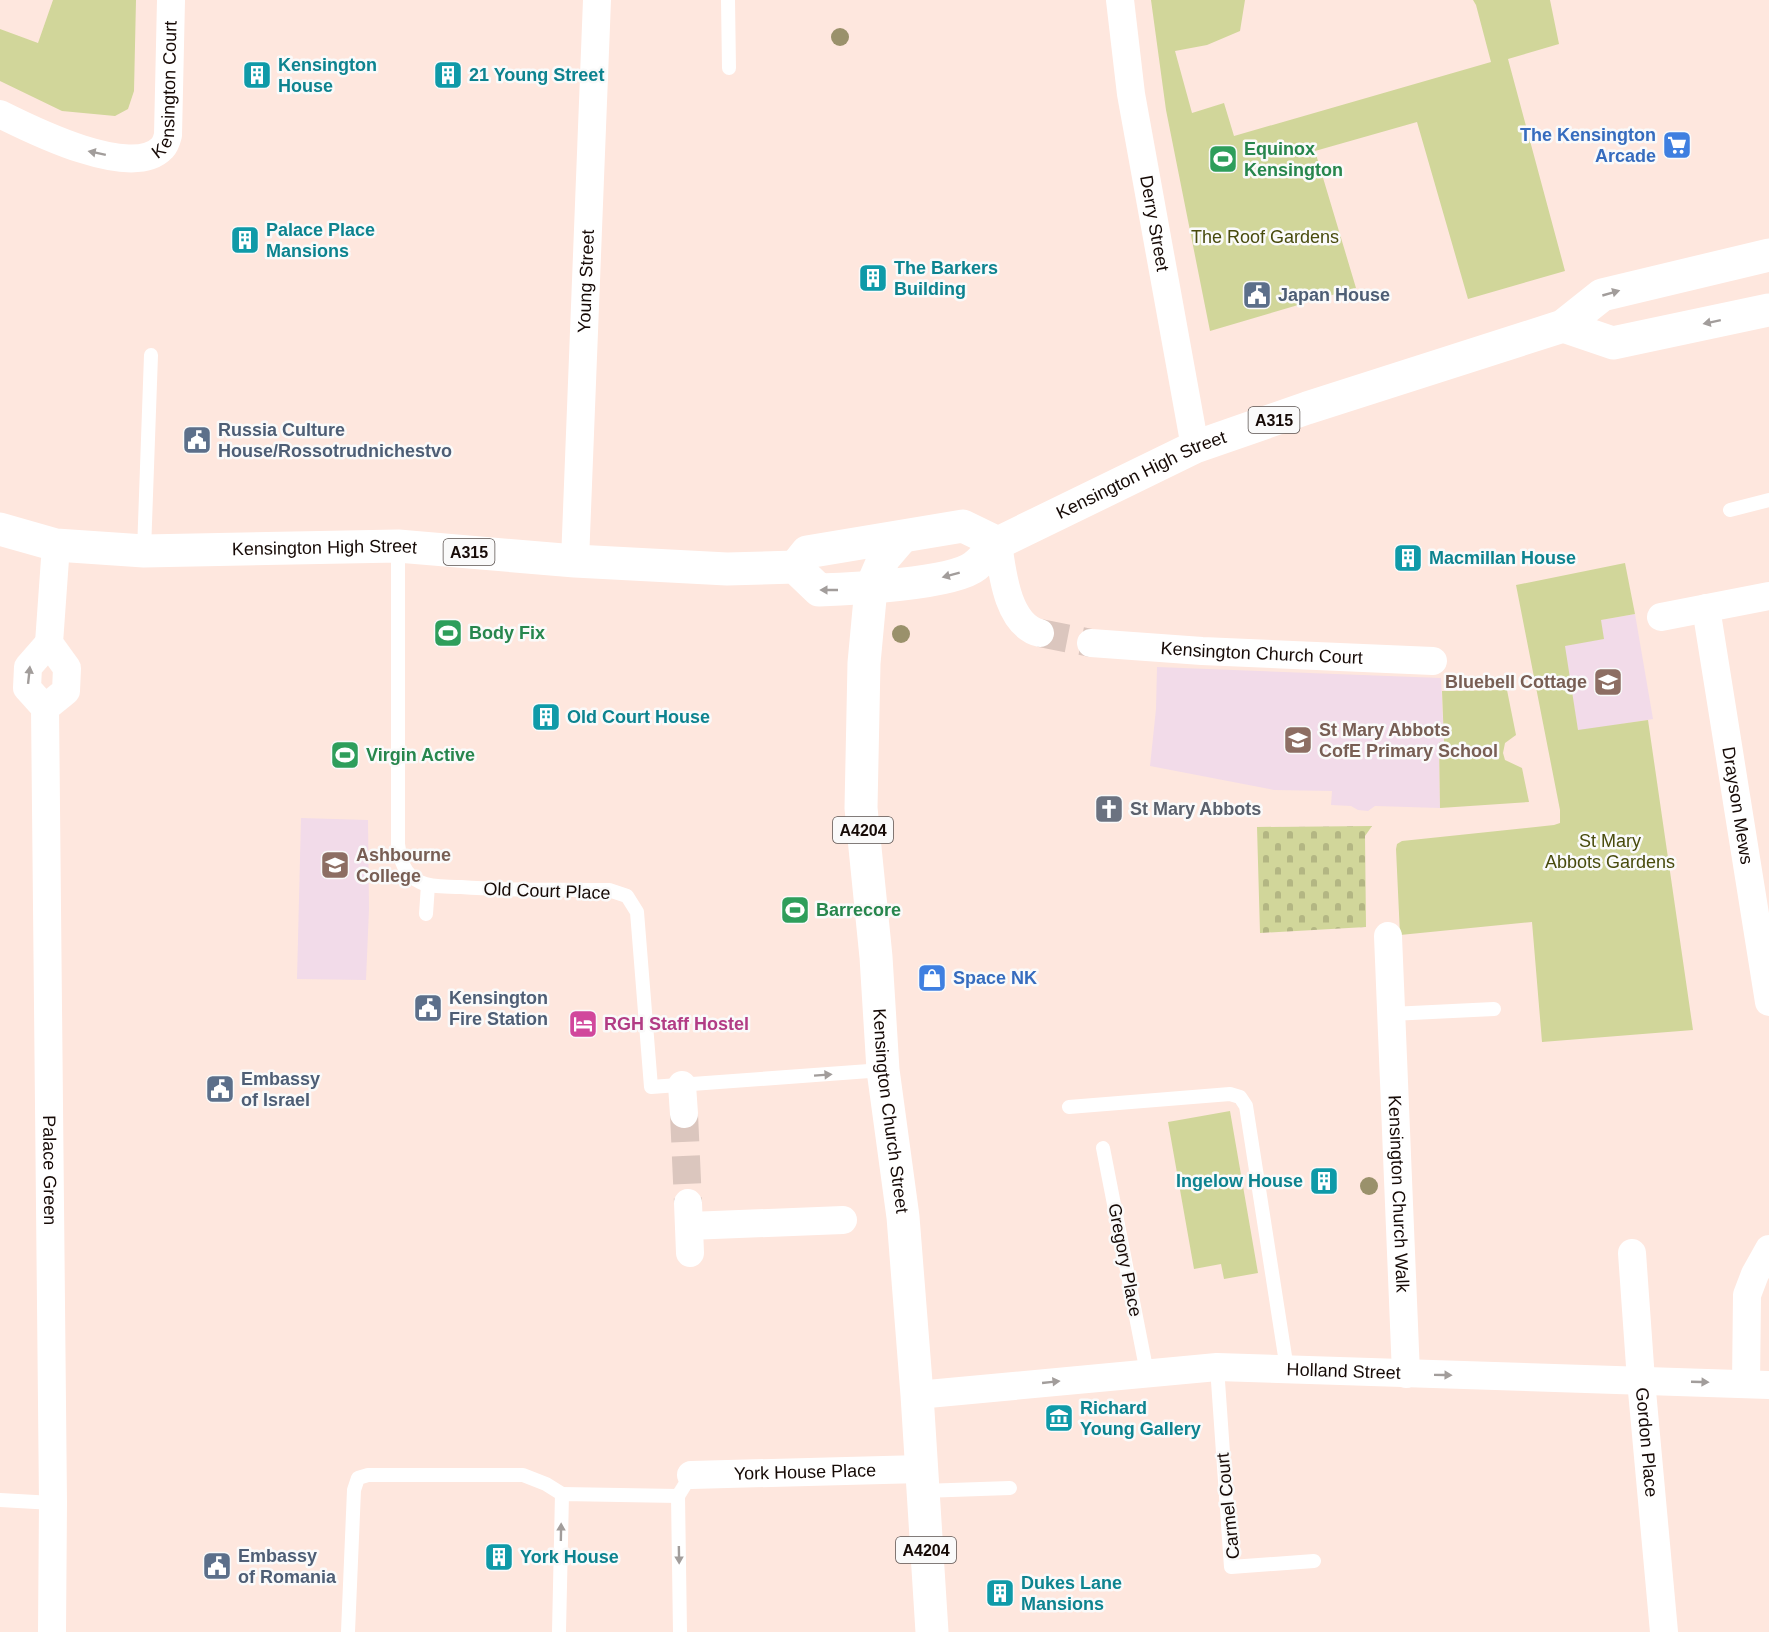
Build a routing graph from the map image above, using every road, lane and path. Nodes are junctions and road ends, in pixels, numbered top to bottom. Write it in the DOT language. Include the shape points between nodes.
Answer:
graph roads {
  1 [pos="171,0"];
  2 [pos="597,0"];
  3 [pos="728,0"];
  4 [pos="1120,0"];
  5 [pos="729,68"];
  6 [pos="0,114"];
  7 [pos="1769,255"];
  8 [pos="1769,310"];
  9 [pos="1563,326"];
  10 [pos="151,355"];
  11 [pos="1195,447"];
  12 [pos="1769,500"];
  13 [pos="1730,510"];
  14 [pos="0,529"];
  15 [pos="902,537"];
  16 [pos="998,543"];
  17 [pos="56,544"];
  18 [pos="398,546"];
  19 [pos="144,551"];
  20 [pos="808,558"];
  21 [pos="575,561"];
  22 [pos="871,588"];
  23 [pos="1769,596"];
  24 [pos="1706,608"];
  25 [pos="1661,617"];
  26 [pos="1040,633"];
  27 [pos="1091,643"];
  28 [pos="1433,661"];
  29 [pos="428,885"];
  30 [pos="426,914"];
  31 [pos="1388,936"];
  32 [pos="1769,1002"];
  33 [pos="1494,1009"];
  34 [pos="1391,1014"];
  35 [pos="884,1070"];
  36 [pos="682,1084"];
  37 [pos="1069,1107"];
  38 [pos="684,1114"];
  39 [pos="1103,1148"];
  40 [pos="843,1220"];
  41 [pos="689,1228"];
  42 [pos="1769,1249"];
  43 [pos="1632,1252"];
  44 [pos="1217,1367"];
  45 [pos="1287,1368"];
  46 [pos="1147,1373"];
  47 [pos="1406,1374"];
  48 [pos="1641,1380"];
  49 [pos="1758,1384"];
  50 [pos="917,1395"];
  51 [pos="921,1480"];
  52 [pos="684,1486"];
  53 [pos="1010,1488"];
  54 [pos="562,1494"];
  55 [pos="0,1500"];
  56 [pos="53,1503"];
  57 [pos="1314,1561"];
  58 [pos="52,1632"];
  59 [pos="348,1632"];
  60 [pos="559,1632"];
  61 [pos="680,1632"];
  62 [pos="932,1632"];
  63 [pos="1664,1632"];
  1 -- 6 [label="street, Kensington Court, one-way" via="168,135 164,147 142,158 125,159 78,148"];
  2 -- 21 [label="street, Young Street"];
  3 -- 5 [label="lane"];
  4 -- 11 [label="street, Derry Street" via="1131,94"];
  9 -- 7 [label="main road, Kensington High Street / A315, one-way" via="1602,295"];
  8 -- 9 [label="main road, one-way" via="1613,343"];
  9 -- 11 [label="main road, Kensington High Street / A315"];
  10 -- 19 [label="lane"];
  11 -- 16 [label="main road, Kensington High Street / A315"];
  12 -- 13 [label="lane"];
  14 -- 17 [label="main road, Kensington High Street / A315"];
  15 -- 16 [label="main road, Kensington High Street / A315" via="963,526"];
  15 -- 20 [label="main road, Kensington High Street / A315" via="871,539"];
  15 -- 22 [label="main road, A4204" via="884,558"];
  16 -- 22 [label="main road, Kensington High Street / A315, one-way" via="974,568"];
  16 -- 26 [label="street" via="1005,585 1016,615 1030,631"];
  17 -- 19 [label="main road, Kensington High Street / A315"];
  17 -- 56 [label="street, Palace Green" via="49,643 28,667 27,688 45,708"];
  18 -- 19 [label="main road, Kensington High Street / A315"];
  18 -- 21 [label="main road, Kensington High Street / A315"];
  18 -- 29 [label="lane" via="398,844 400,860 408,874"];
  20 -- 21 [label="main road, Kensington High Street / A315" via="727,568"];
  20 -- 22 [label="main road" via="852,566"];
  22 -- 35 [label="main road, Kensington Church Street / A4204" via="864,663 861,808"];
  23 -- 24 [label="street"];
  24 -- 25 [label="street"];
  24 -- 32 [label="street, Drayson Mews"];
  27 -- 28 [label="street, Kensington Church Court"];
  29 -- 30 [label="lane"];
  29 -- 36 [label="lane, Old Court Place" via="609,890 627,896 638,912 651,1087"];
  31 -- 34 [label="street, Kensington Church Walk"];
  33 -- 34 [label="lane"];
  34 -- 47 [label="street, Kensington Church Walk"];
  36 -- 35 [label="lane, Old Court Place, one-way"];
  35 -- 50 [label="main road, Kensington Church Street / A4204" via="903,1217"];
  36 -- 38 [label="street"];
  37 -- 45 [label="lane" via="1230,1094 1240,1097 1245,1106"];
  39 -- 46 [label="lane, Gregory Place"];
  40 -- 41 [label="street"];
  42 -- 49 [label="street" via="1747,1295"];
  43 -- 48 [label="street, Gordon Place"];
  44 -- 45 [label="street, Holland Street"];
  44 -- 46 [label="street, Holland Street"];
  44 -- 57 [label="lane, Carmel Court" via="1231,1567"];
  45 -- 47 [label="street, Holland Street"];
  50 -- 46 [label="street, Holland Street, one-way"];
  47 -- 48 [label="street, Holland Street, one-way"];
  48 -- 49 [label="street, Holland Street, one-way"];
  48 -- 63 [label="street, Gordon Place"];
  50 -- 51 [label="main road, Kensington Church Street / A4204"];
  51 -- 52 [label="street, York House Place"];
  51 -- 53 [label="lane"];
  51 -- 62 [label="main road, Kensington Church Street / A4204"];
  52 -- 54 [label="lane"];
  52 -- 61 [label="lane, one-way"];
  54 -- 59 [label="lane" via="523,1475 358,1478 354,1490"];
  60 -- 54 [label="lane, one-way"];
  55 -- 56 [label="lane"];
  56 -- 58 [label="street, Palace Green"];
}
